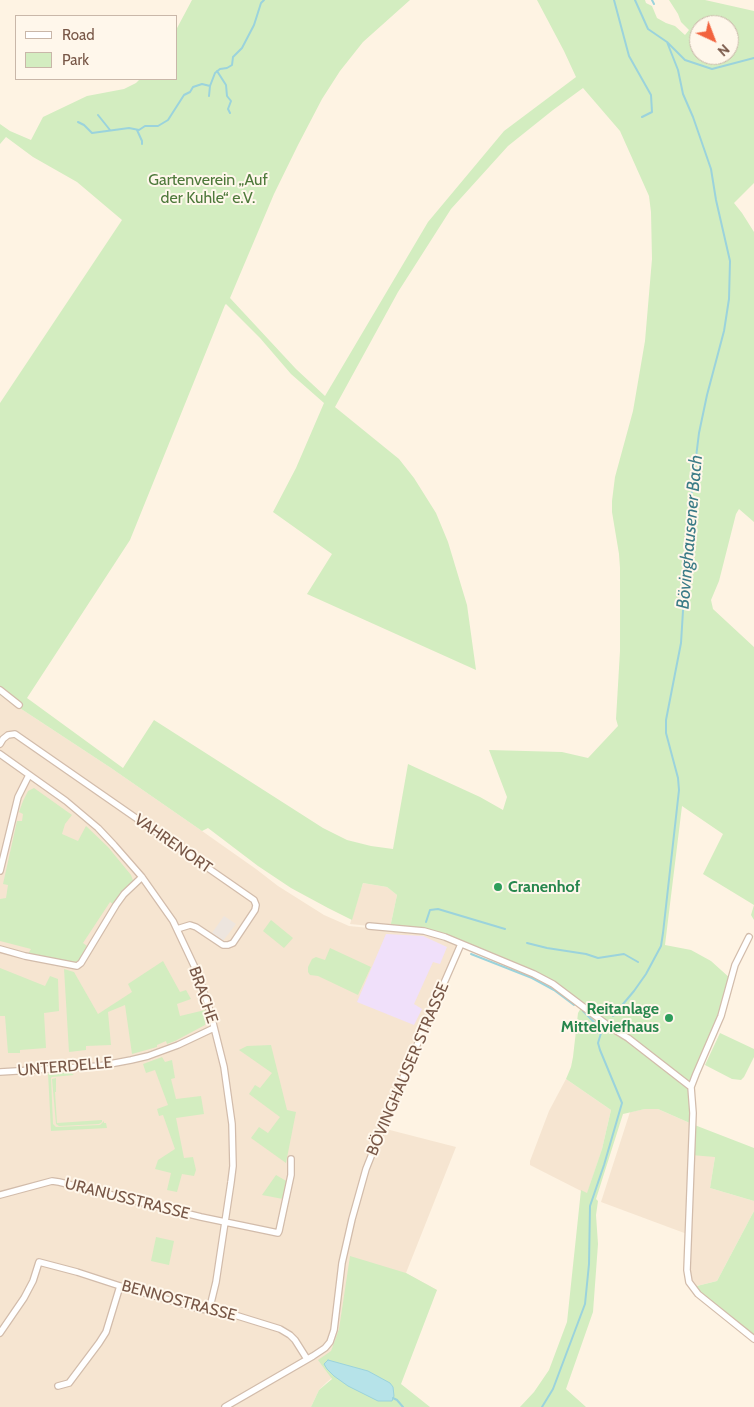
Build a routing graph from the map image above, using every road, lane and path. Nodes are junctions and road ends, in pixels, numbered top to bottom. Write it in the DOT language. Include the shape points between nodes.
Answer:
graph roads {
  1 [pos="0,690"];
  2 [pos="19,705"];
  3 [pos="0,744"];
  4 [pos="0,754"];
  5 [pos="29,775"];
  6 [pos="0,871"];
  7 [pos="142,877"];
  8 [pos="369,926"];
  9 [pos="177,929"];
  10 [pos="749,937"];
  11 [pos="461,944"];
  12 [pos="0,949"];
  13 [pos="214,1028"];
  14 [pos="0,1072"];
  15 [pos="691,1087"];
  16 [pos="291,1159"];
  17 [pos="0,1195"];
  18 [pos="226,1222"];
  19 [pos="120,1286"];
  20 [pos="210,1311"];
  21 [pos="0,1333"];
  22 [pos="754,1339"];
  23 [pos="307,1359"];
  24 [pos="58,1386"];
  25 [pos="224,1407"];
  1 -- 2 [label="street"];
  3 -- 9 [label="street, VAHRENORT" via="8,735 15,734 254,900 256,905 228,945 190,925"];
  4 -- 5 [label="street, BRACHE"];
  5 -- 6 [label="street" via="18,798"];
  5 -- 7 [label="street, BRACHE" via="98,828"];
  7 -- 9 [label="street, BRACHE"];
  7 -- 12 [label="street" via="124,894 77,966"];
  8 -- 11 [label="street" via="424,931"];
  9 -- 13 [label="street, BRACHE" via="198,974"];
  10 -- 15 [label="street"];
  11 -- 15 [label="street" via="553,984"];
  11 -- 23 [label="street, BÖVINGHAUSER STRASSE" via="371,1155 342,1263 330,1342"];
  13 -- 14 [label="street, UNTERDELLE" via="178,1045 123,1062"];
  13 -- 18 [label="street, BRACHE" via="224,1067 232,1124 233,1166"];
  15 -- 22 [label="street" via="693,1113 687,1276 698,1294"];
  16 -- 18 [label="street, URANUSSTRASSE" via="291,1175 278,1233"];
  17 -- 18 [label="street, URANUSSTRASSE" via="52,1181"];
  18 -- 20 [label="street, BRACHE"];
  19 -- 20 [label="street, BENNOSTRASSE"];
  19 -- 21 [label="street, BENNOSTRASSE" via="39,1262 24,1298"];
  19 -- 24 [label="street" via="106,1332 69,1383"];
  20 -- 23 [label="street, BENNOSTRASSE" via="225,1312 280,1329 290,1334"];
  23 -- 25 [label="street, BÖVINGHAUSER STRASSE"];
}
